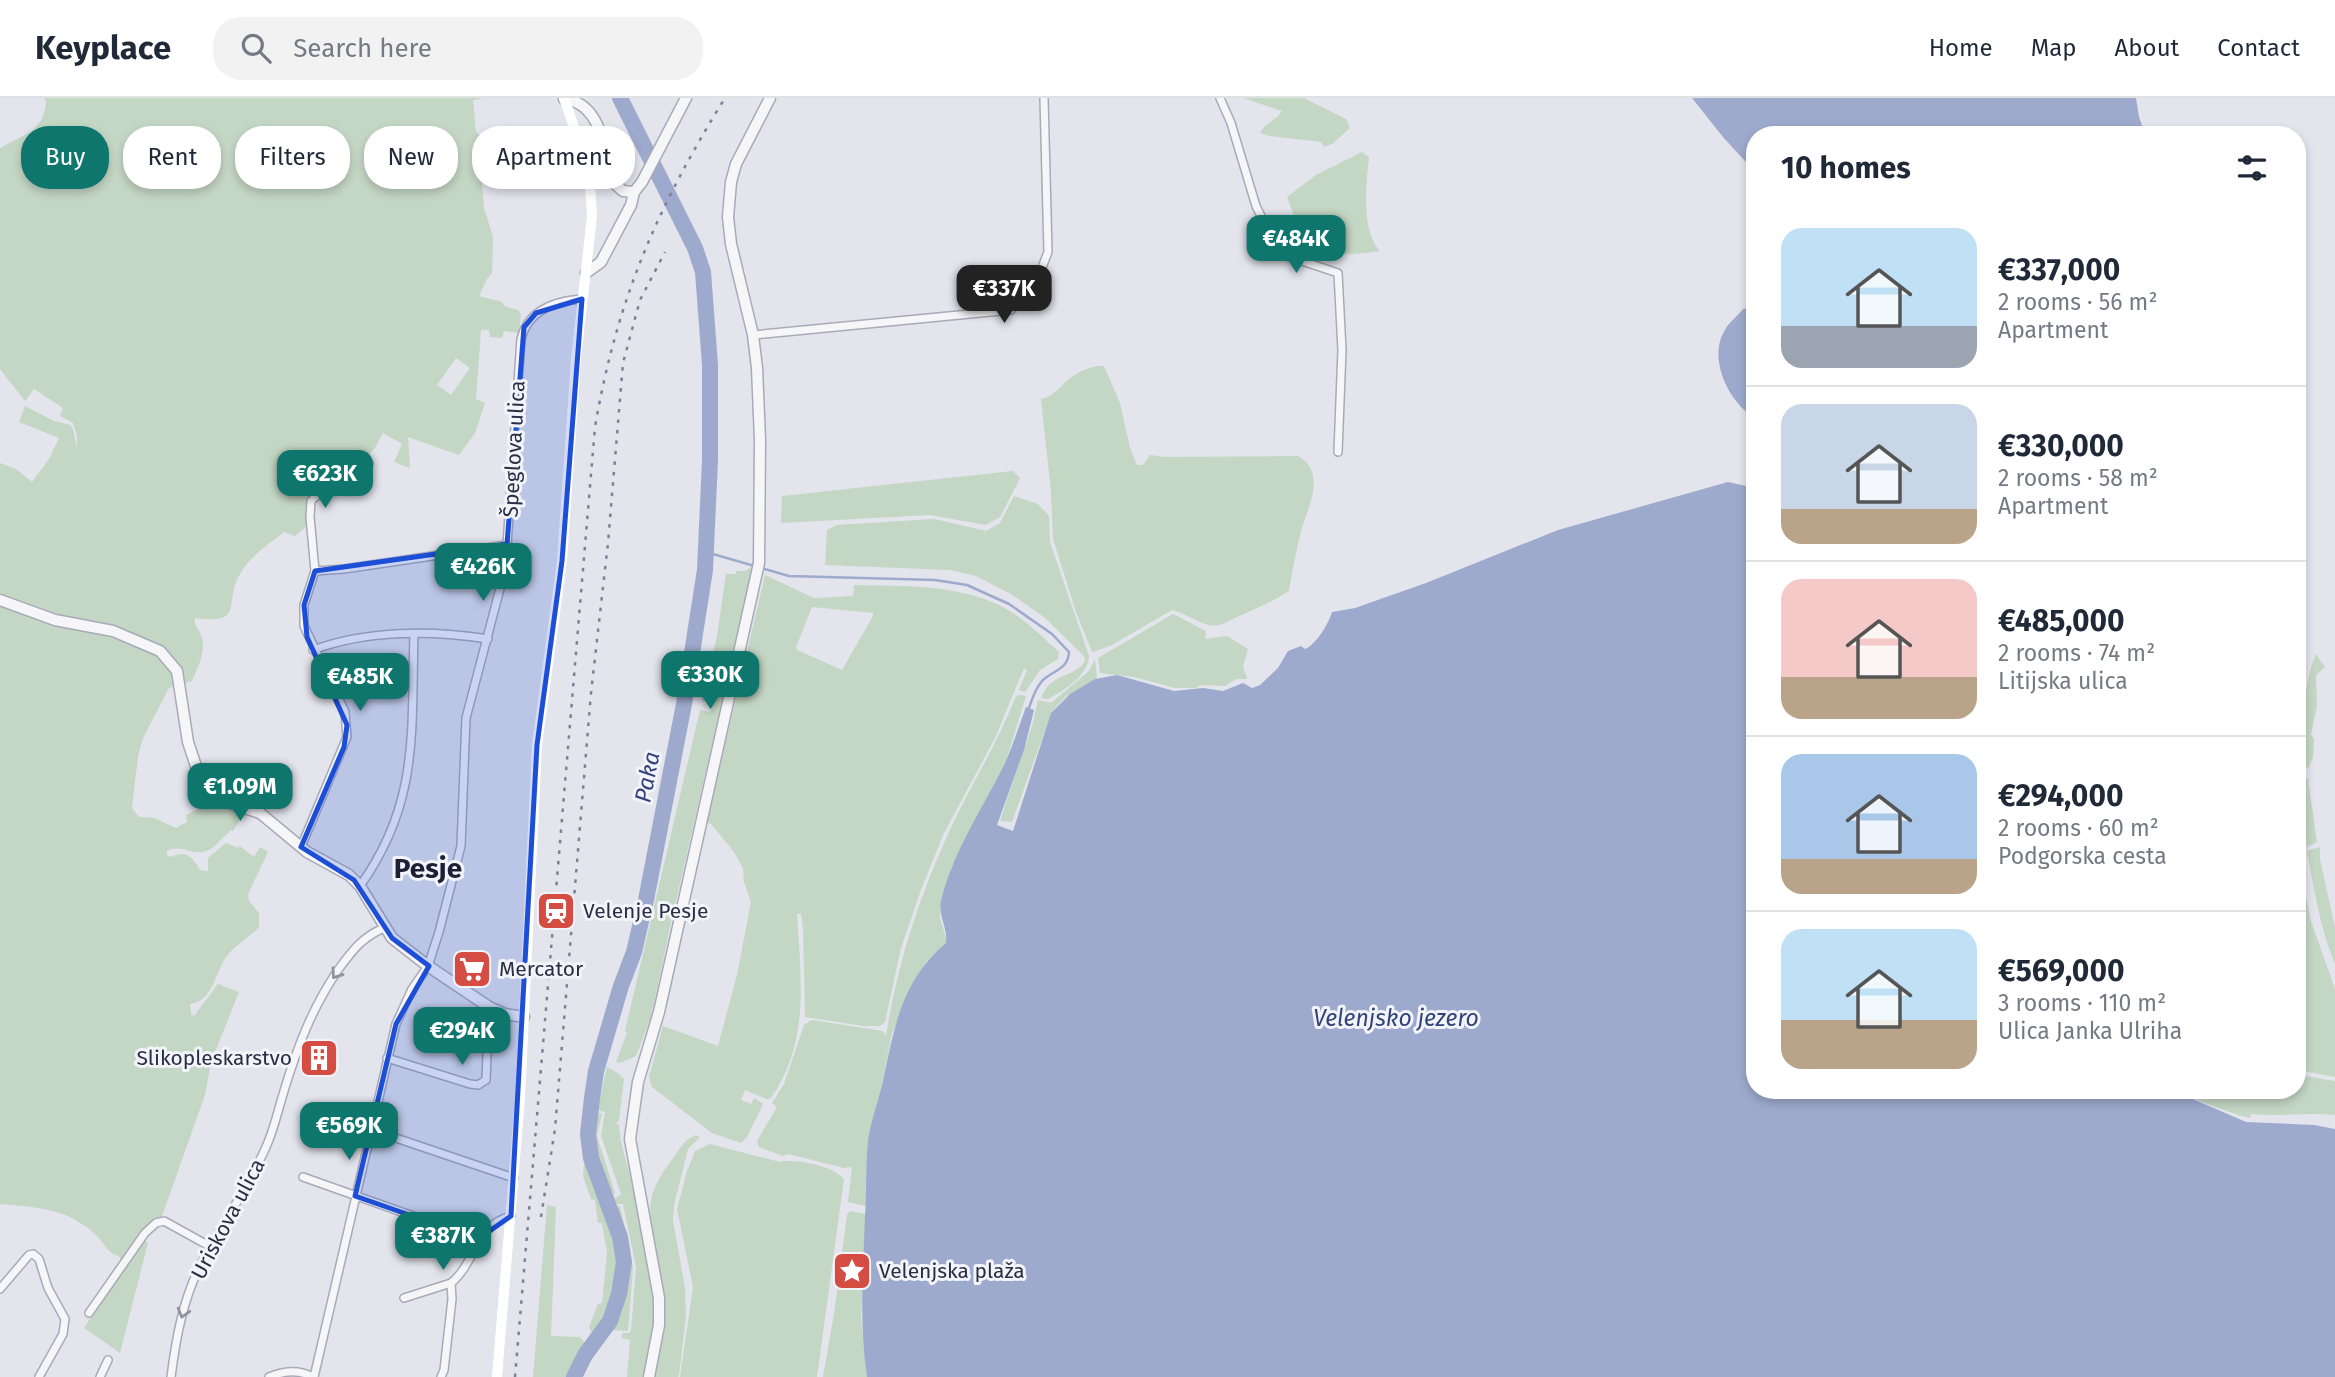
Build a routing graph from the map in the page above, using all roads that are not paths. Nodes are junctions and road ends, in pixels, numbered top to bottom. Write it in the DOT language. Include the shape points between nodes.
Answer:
graph roads {
  1 [pos="564,98"];
  2 [pos="770,98"];
  3 [pos="1044,98"];
  4 [pos="1220,98"];
  5 [pos="682,100"];
  6 [pos="634,192"];
  7 [pos="586,273"];
  8 [pos="582,299"];
  9 [pos="753,335"];
  10 [pos="1338,452"];
  11 [pos="369,464"];
  12 [pos="507,545"];
  13 [pos="315,571"];
  14 [pos="0,600"];
  15 [pos="414,634"];
  16 [pos="488,639"];
  17 [pos="313,650"];
  18 [pos="301,847"];
  19 [pos="360,886"];
  20 [pos="384,928"];
  21 [pos="428,965"];
  22 [pos="489,1007"];
  23 [pos="524,1017"];
  24 [pos="387,1058"];
  25 [pos="310,1111"];
  26 [pos="370,1130"];
  27 [pos="303,1177"];
  28 [pos="514,1178"];
  29 [pos="355,1196"];
  30 [pos="511,1216"];
  31 [pos="478,1239"];
  32 [pos="211,1247"];
  33 [pos="451,1283"];
  34 [pos="0,1289"];
  35 [pos="404,1298"];
  36 [pos="89,1313"];
  37 [pos="108,1360"];
  38 [pos="39,1377"];
  39 [pos="100,1377"];
  40 [pos="171,1377"];
  41 [pos="269,1377"];
  42 [pos="314,1377"];
  43 [pos="441,1377"];
  44 [pos="497,1377"];
  45 [pos="649,1377"];
  1 -- 6 [label="street" via="576,100 593,115 615,184 622,191"];
  1 -- 7 [label="main road" via="590,186"];
  2 -- 9 [label="street" via="736,164 728,199 731,244"];
  3 -- 9 [label="street" via="1048,252 1041,270 1011,310"];
  4 -- 10 [label="street" via="1267,228 1287,256 1338,273 1342,350"];
  5 -- 6 [label="street"];
  6 -- 7 [label="street" via="605,254"];
  7 -- 8 [label="main road"];
  8 -- 12 [label="street, Špeglova ulica" via="536,313 524,327"];
  8 -- 23 [label="main road" via="562,561 537,745"];
  9 -- 45 [label="street" via="760,440 759,563 659,1012 638,1082 630,1139 659,1298"];
  11 -- 13 [label="street" via="328,485 311,501"];
  12 -- 13 [label="street"];
  12 -- 16 [label="street, Špeglova ulica"];
  13 -- 17 [label="street" via="303,613"];
  14 -- 18 [label="street" via="55,620 113,631 160,651 180,679 188,742 203,781 222,800 260,813"];
  15 -- 16 [label="street"];
  15 -- 17 [label="street" via="344,641"];
  15 -- 19 [label="street" via="410,759 403,798 386,844"];
  16 -- 21 [label="street, Špeglova ulica" via="466,718 461,846"];
  17 -- 18 [label="street" via="345,712 347,737"];
  18 -- 19 [label="street"];
  19 -- 20 [label="street"];
  20 -- 21 [label="street"];
  20 -- 32 [label="street, Uriskova ulica, one-way" via="369,934 352,951 316,1005 268,1143"];
  21 -- 22 [label="street"];
  21 -- 24 [label="street, Špeglova ulica" via="403,1006"];
  22 -- 23 [label="street"];
  22 -- 24 [label="street" via="482,1083 470,1084"];
  23 -- 28 [label="main road"];
  24 -- 26 [label="street, Špeglova ulica"];
  25 -- 26 [label="street"];
  26 -- 28 [label="street"];
  26 -- 29 [label="street, Špeglova ulica"];
  27 -- 29 [label="street"];
  28 -- 30 [label="main road"];
  29 -- 31 [label="street"];
  29 -- 42 [label="street, Špeglova ulica"];
  30 -- 31 [label="street"];
  30 -- 44 [label="main road"];
  31 -- 33 [label="street" via="462,1272"];
  32 -- 36 [label="street" via="164,1221 156,1223"];
  32 -- 40 [label="street, Uriskova ulica, one-way" via="181,1319"];
  33 -- 35 [label="street"];
  33 -- 43 [label="street"];
  34 -- 38 [label="street" via="29,1255 39,1259 65,1319 63,1334"];
  37 -- 39 [label="street"];
  41 -- 42 [label="street" via="297,1371"];
}
